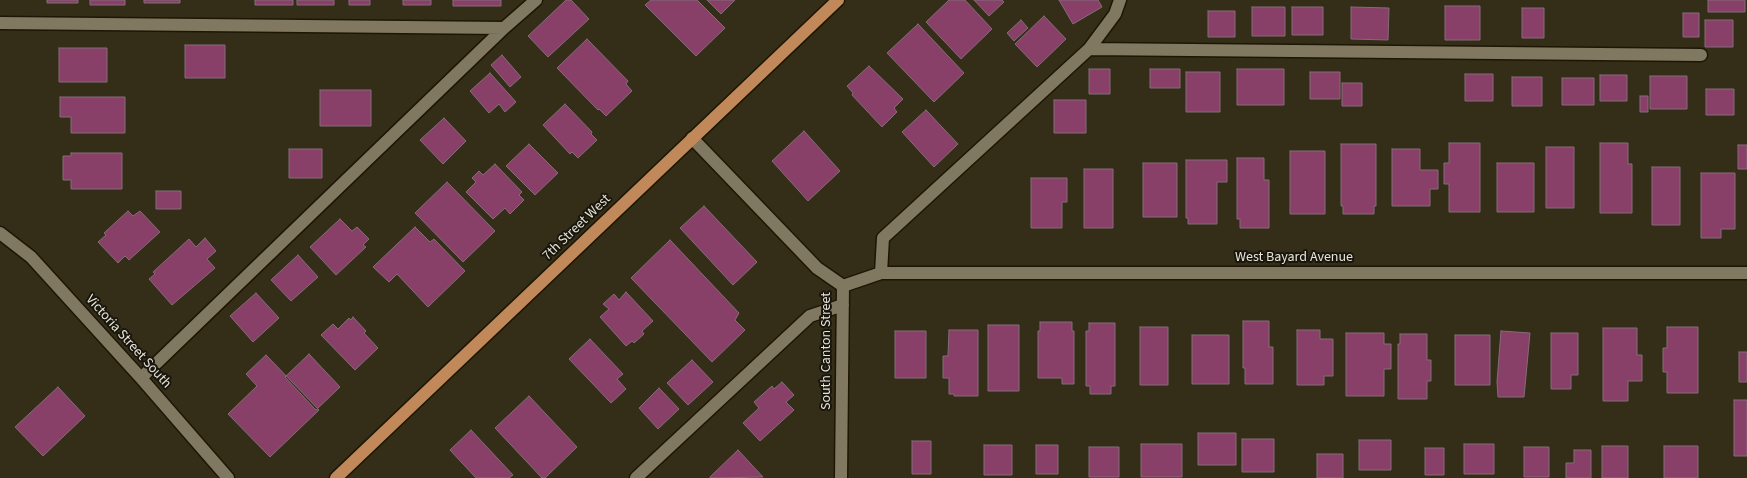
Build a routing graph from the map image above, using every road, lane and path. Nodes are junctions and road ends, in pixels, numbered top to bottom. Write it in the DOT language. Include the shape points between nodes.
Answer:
graph roads {
  1 [pos="536,0"];
  2 [pos="838,0"];
  3 [pos="1120,0"];
  4 [pos="0,23"];
  5 [pos="504,28"];
  6 [pos="1088,49"];
  7 [pos="1701,55"];
  8 [pos="692,138"];
  9 [pos="0,232"];
  10 [pos="881,273"];
  11 [pos="1747,273"];
  12 [pos="843,286"];
  13 [pos="843,305"];
  14 [pos="141,378"];
  15 [pos="228,478"];
  16 [pos="336,478"];
  17 [pos="636,478"];
  18 [pos="841,478"];
  1 -- 5 [label="street"];
  2 -- 8 [label="main road, 7th Street West"];
  3 -- 6 [label="street" via="1115,14"];
  4 -- 5 [label="street"];
  5 -- 14 [label="street"];
  6 -- 7 [label="street"];
  6 -- 10 [label="street" via="883,238"];
  8 -- 12 [label="street, South Canton Street" via="817,268"];
  8 -- 16 [label="main road, 7th Street West"];
  9 -- 14 [label="street, Victoria Street South" via="31,257"];
  10 -- 11 [label="street, West Bayard Avenue"];
  10 -- 12 [label="street, West Bayard Avenue"];
  12 -- 13 [label="street, South Canton Street"];
  13 -- 17 [label="street" via="810,316"];
  13 -- 18 [label="street, South Canton Street"];
  14 -- 15 [label="street, Victoria Street South"];
}
